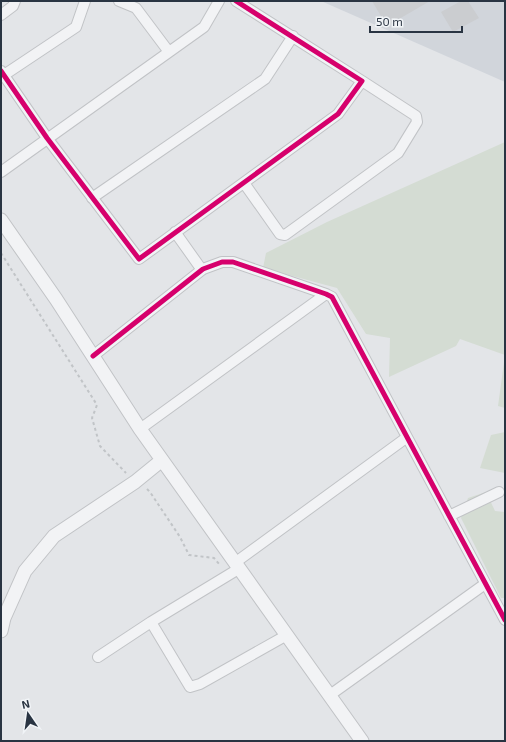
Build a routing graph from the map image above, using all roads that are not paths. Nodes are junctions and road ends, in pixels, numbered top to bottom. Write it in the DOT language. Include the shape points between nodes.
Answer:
graph roads {
  1 [pos="15,1"];
  2 [pos="85,1"];
  3 [pos="119,1"];
  4 [pos="219,1"];
  5 [pos="236,1"];
  6 [pos="1,15"];
  7 [pos="293,36"];
  8 [pos="170,52"];
  9 [pos="2,73"];
  10 [pos="362,81"];
  11 [pos="48,138"];
  12 [pos="1,172"];
  13 [pos="244,183"];
  14 [pos="92,198"];
  15 [pos="1,220"];
  16 [pos="175,232"];
  17 [pos="202,270"];
  18 [pos="326,294"];
  19 [pos="93,356"];
  20 [pos="140,429"];
  21 [pos="406,438"];
  22 [pos="162,460"];
  23 [pos="499,492"];
  24 [pos="449,516"];
  25 [pos="235,568"];
  26 [pos="485,584"];
  27 [pos="505,620"];
  28 [pos="151,622"];
  29 [pos="1,631"];
  30 [pos="287,635"];
  31 [pos="98,657"];
  32 [pos="330,695"];
  33 [pos="362,741"];
  1 -- 6 [label="street" via="13,6"];
  2 -- 9 [label="street" via="76,27"];
  3 -- 8 [label="street" via="136,8"];
  4 -- 8 [label="street" via="204,27"];
  5 -- 7 [label="street"];
  7 -- 10 [label="street"];
  7 -- 14 [label="street" via="265,79"];
  8 -- 11 [label="street"];
  9 -- 11 [label="street"];
  10 -- 13 [label="street" via="338,114"];
  10 -- 13 [label="street" via="416,116 417,122 398,153 285,235 280,234"];
  11 -- 12 [label="street"];
  11 -- 14 [label="street"];
  13 -- 16 [label="street"];
  14 -- 16 [label="street" via="139,259"];
  15 -- 19 [label="street"];
  16 -- 17 [label="street"];
  17 -- 18 [label="street" via="222,262 233,262"];
  17 -- 19 [label="street"];
  18 -- 20 [label="street"];
  18 -- 21 [label="street" via="332,297"];
  19 -- 20 [label="street"];
  20 -- 22 [label="street"];
  21 -- 24 [label="street"];
  21 -- 25 [label="street"];
  22 -- 25 [label="street"];
  22 -- 29 [label="street" via="54,536 25,571 4,618"];
  23 -- 24 [label="street"];
  24 -- 26 [label="street"];
  25 -- 28 [label="street"];
  25 -- 30 [label="street"];
  26 -- 27 [label="street"];
  26 -- 32 [label="street"];
  28 -- 30 [label="street" via="190,687 200,684"];
  28 -- 31 [label="street"];
  30 -- 32 [label="street"];
  32 -- 33 [label="street"];
}
